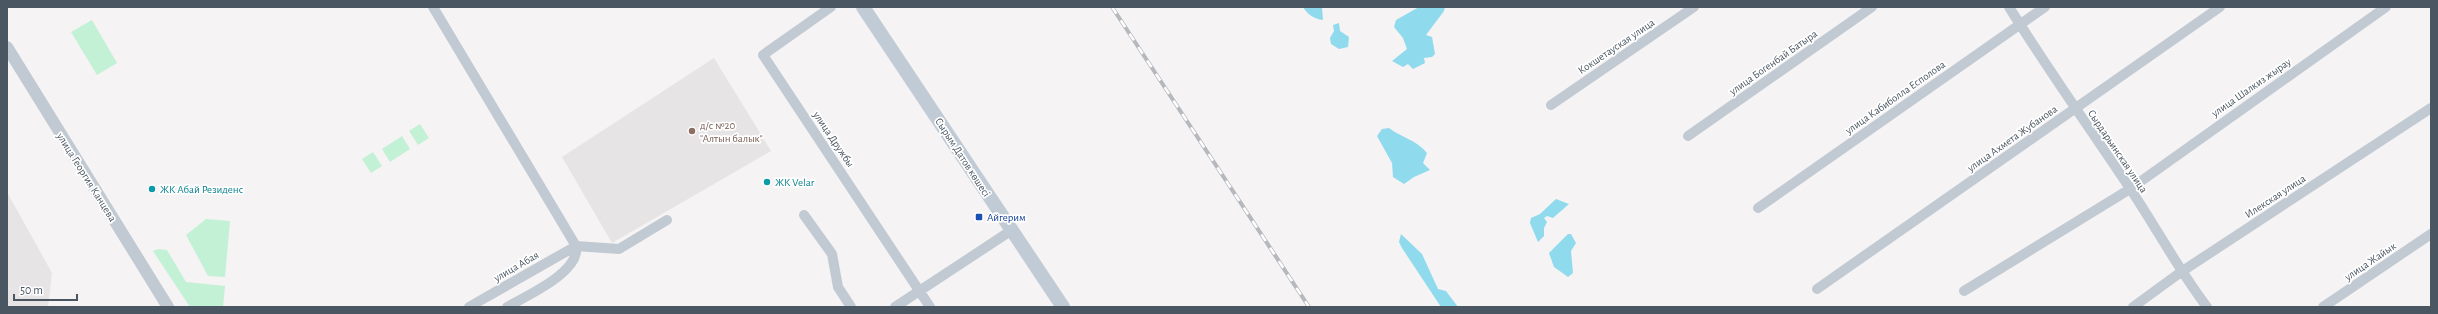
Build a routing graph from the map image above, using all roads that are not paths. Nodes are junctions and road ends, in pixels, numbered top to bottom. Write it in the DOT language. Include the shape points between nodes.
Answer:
graph roads {
  1 [pos="432,7"];
  2 [pos="831,7"];
  3 [pos="863,7"];
  4 [pos="1694,7"];
  5 [pos="1872,7"];
  6 [pos="2009,7"];
  7 [pos="2045,7"];
  8 [pos="2220,7"];
  9 [pos="2386,7"];
  10 [pos="2020,24"];
  11 [pos="7,47"];
  12 [pos="1551,105"];
  13 [pos="2431,108"];
  14 [pos="2075,109"];
  15 [pos="1688,136"];
  16 [pos="2130,189"];
  17 [pos="1758,208"];
  18 [pos="804,215"];
  19 [pos="667,220"];
  20 [pos="1012,230"];
  21 [pos="2431,234"];
  22 [pos="576,246"];
  23 [pos="2181,272"];
  24 [pos="1817,289"];
  25 [pos="919,290"];
  26 [pos="1964,291"];
  27 [pos="168,307"];
  28 [pos="469,307"];
  29 [pos="507,307"];
  30 [pos="851,307"];
  31 [pos="895,307"];
  32 [pos="930,307"];
  33 [pos="1063,307"];
  34 [pos="2133,307"];
  35 [pos="2207,307"];
  36 [pos="2323,307"];
  1 -- 22 [label="street"];
  2 -- 25 [label="street, улица Дружбы" via="764,55"];
  3 -- 20 [label="main road, Сырым Датов көшесі"];
  4 -- 12 [label="street, Кокшетауская улица"];
  5 -- 15 [label="street, улица Богенбай Батыра"];
  6 -- 10 [label="street, Сырдарьинская улица"];
  7 -- 10 [label="street, улица Кабиболла Есполова"];
  8 -- 14 [label="street, улица Ахмета Жубанова"];
  9 -- 16 [label="street, улица Шалкиз жырау"];
  10 -- 14 [label="street, Сырдарьинская улица"];
  10 -- 17 [label="street, улица Кабиболла Есполова"];
  11 -- 27 [label="street, улица Георгия Канцева"];
  13 -- 23 [label="street, Илекская улица"];
  14 -- 16 [label="street, Сырдарьинская улица"];
  14 -- 24 [label="street, улица Ахмета Жубанова"];
  16 -- 23 [label="street, Сырдарьинская улица"];
  16 -- 26 [label="street, улица Шалкиз жырау"];
  18 -- 30 [label="street" via="832,254 838,287"];
  19 -- 22 [label="street" via="619,250"];
  20 -- 25 [label="street"];
  20 -- 33 [label="main road, Сырым Датов көшесі"];
  21 -- 36 [label="street, улица Жайык"];
  22 -- 28 [label="street, улица Абая"];
  22 -- 29 [label="street" via="576,255 565,271"];
  23 -- 34 [label="street, Илекская улица"];
  23 -- 35 [label="street, Сырдарьинская улица"];
  25 -- 31 [label="street"];
  25 -- 32 [label="street, улица Дружбы"];
}
